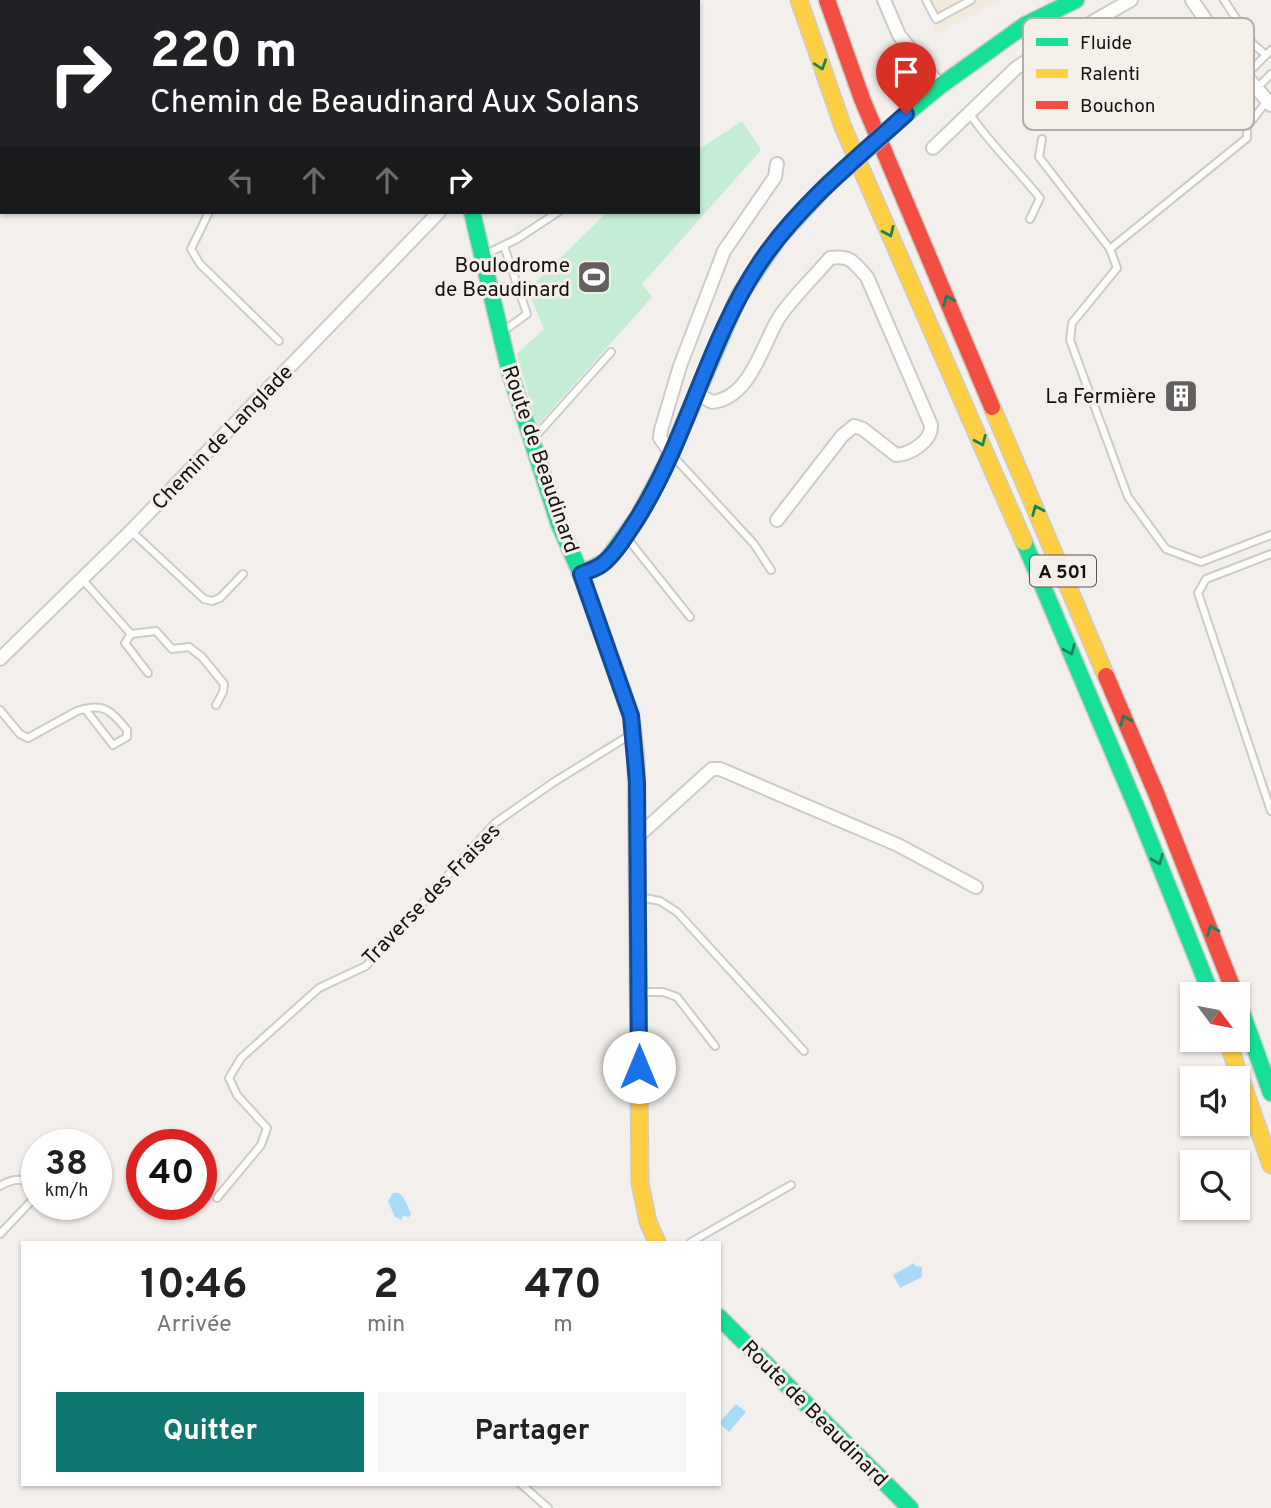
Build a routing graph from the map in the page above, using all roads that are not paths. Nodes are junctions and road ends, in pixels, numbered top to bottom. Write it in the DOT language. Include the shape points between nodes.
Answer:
graph roads {
  1 [pos="799,0"];
  2 [pos="827,0"];
  3 [pos="884,0"];
  4 [pos="926,0"];
  5 [pos="971,0"];
  6 [pos="1076,0"];
  7 [pos="1131,0"];
  8 [pos="1192,0"];
  9 [pos="1224,0"];
  10 [pos="1039,18"];
  11 [pos="1099,18"];
  12 [pos="1205,18"];
  13 [pos="1236,18"];
  14 [pos="1023,26"];
  15 [pos="1268,53"];
  16 [pos="1023,63"];
  17 [pos="1254,67"];
  18 [pos="1271,74"];
  19 [pos="940,86"];
  20 [pos="1254,87"];
  21 [pos="1256,89"];
  22 [pos="1269,103"];
  23 [pos="969,113"];
  24 [pos="1254,119"];
  25 [pos="1247,130"];
  26 [pos="1042,139"];
  27 [pos="933,148"];
  28 [pos="777,164"];
  29 [pos="208,214"];
  30 [pos="437,214"];
  31 [pos="472,214"];
  32 [pos="555,214"];
  33 [pos="1030,219"];
  34 [pos="503,246"];
  35 [pos="1110,248"];
  36 [pos="482,256"];
  37 [pos="501,334"];
  38 [pos="279,341"];
  39 [pos="611,352"];
  40 [pos="697,394"];
  41 [pos="533,440"];
  42 [pos="672,455"];
  43 [pos="777,520"];
  44 [pos="131,531"];
  45 [pos="1271,535"];
  46 [pos="625,537"];
  47 [pos="1271,554"];
  48 [pos="771,570"];
  49 [pos="243,574"];
  50 [pos="581,574"];
  51 [pos="82,579"];
  52 [pos="690,617"];
  53 [pos="131,634"];
  54 [pos="0,659"];
  55 [pos="148,673"];
  56 [pos="216,705"];
  57 [pos="85,709"];
  58 [pos="0,710"];
  59 [pos="632,733"];
  60 [pos="1271,811"];
  61 [pos="637,837"];
  62 [pos="975,887"];
  63 [pos="638,897"];
  64 [pos="1206,982"];
  65 [pos="1231,982"];
  66 [pos="638,992"];
  67 [pos="1250,1035"];
  68 [pos="715,1046"];
  69 [pos="804,1051"];
  70 [pos="1231,1052"];
  71 [pos="1271,1093"];
  72 [pos="1271,1165"];
  73 [pos="21,1180"];
  74 [pos="790,1185"];
  75 [pos="0,1186"];
  76 [pos="217,1198"];
  77 [pos="21,1212"];
  78 [pos="0,1234"];
  79 [pos="657,1241"];
  80 [pos="693,1241"];
  81 [pos="721,1319"];
  82 [pos="524,1486"];
  83 [pos="548,1508"];
  84 [pos="910,1508"];
  1 -- 64 [label="main road, A 501, one-way" via="843,127 1062,629"];
  65 -- 2 [label="main road, A 501, one-way" via="1156,793 866,108"];
  3 -- 19 [label="street" via="900,36"];
  4 -- 5 [label="lane" via="936,19"];
  6 -- 10 [label="main road"];
  7 -- 11 [label="street"];
  8 -- 12 [label="street"];
  9 -- 13 [label="lane"];
  14 -- 19 [label="main road"];
  15 -- 17 [label="lane"];
  16 -- 23 [label="street"];
  18 -- 21 [label="lane"];
  19 -- 40 [label="main road, bridge" via="793,219 747,284"];
  20 -- 21 [label="street"];
  21 -- 22 [label="street"];
  22 -- 24 [label="lane"];
  23 -- 27 [label="street"];
  23 -- 33 [label="lane" via="1040,198"];
  25 -- 35 [label="lane" via="1247,138"];
  26 -- 35 [label="lane" via="1039,157"];
  28 -- 42 [label="street" via="775,177 724,251 711,280 661,430 660,438"];
  29 -- 38 [label="lane" via="191,249 200,264"];
  30 -- 44 [label="street, Chemin de Langlade"];
  31 -- 36 [label="main road, Route de Beaudinard"];
  32 -- 34 [label="lane"];
  34 -- 36 [label="lane"];
  34 -- 37 [label="lane" via="527,314"];
  35 -- 45 [label="lane" via="1117,268 1072,323 1070,340 1128,497 1166,549 1200,562"];
  36 -- 37 [label="main road, Route de Beaudinard"];
  37 -- 41 [label="main road, Route de Beaudinard"];
  39 -- 41 [label="lane"];
  40 -- 42 [label="main road"];
  40 -- 43 [label="street" via="712,402 732,397 781,316 830,258 851,259 867,277 932,433 896,455 854,426"];
  41 -- 50 [label="main road, Route de Beaudinard" via="559,524"];
  42 -- 46 [label="main road"];
  42 -- 48 [label="lane" via="754,544"];
  44 -- 49 [label="lane" via="204,599 220,598"];
  44 -- 51 [label="street, Chemin de Langlade"];
  46 -- 50 [label="main road" via="601,565"];
  46 -- 52 [label="lane"];
  47 -- 60 [label="lane" via="1206,579 1198,593"];
  50 -- 59 [label="main road, Route de Beaudinard" via="631,716"];
  51 -- 53 [label="lane"];
  51 -- 54 [label="street, Chemin de Langlade"];
  53 -- 55 [label="lane" via="125,643"];
  53 -- 56 [label="lane" via="156,631 173,649 189,647 202,657 224,684"];
  57 -- 57 [label="lane" via="110,710 127,730 127,737 113,745"];
  57 -- 58 [label="lane" via="28,738"];
  59 -- 61 [label="main road, Route de Beaudinard"];
  59 -- 76 [label="lane, Traverse des Fraises" via="495,823 366,966 319,988 241,1058 229,1078 267,1128 261,1145"];
  61 -- 62 [label="street" via="712,769 720,769 898,845"];
  61 -- 63 [label="main road, Route de Beaudinard"];
  63 -- 66 [label="main road, Route de Beaudinard"];
  63 -- 69 [label="lane" via="660,901 677,912"];
  66 -- 68 [label="lane" via="677,997"];
  66 -- 79 [label="main road, Route de Beaudinard" via="640,1183"];
  67 -- 71 [label="main road"];
  70 -- 72 [label="main road"];
  73 -- 75 [label="lane"];
  74 -- 80 [label="lane"];
  77 -- 78 [label="lane"];
  81 -- 84 [label="main road, Route de Beaudinard"];
  82 -- 83 [label="lane"];
}
